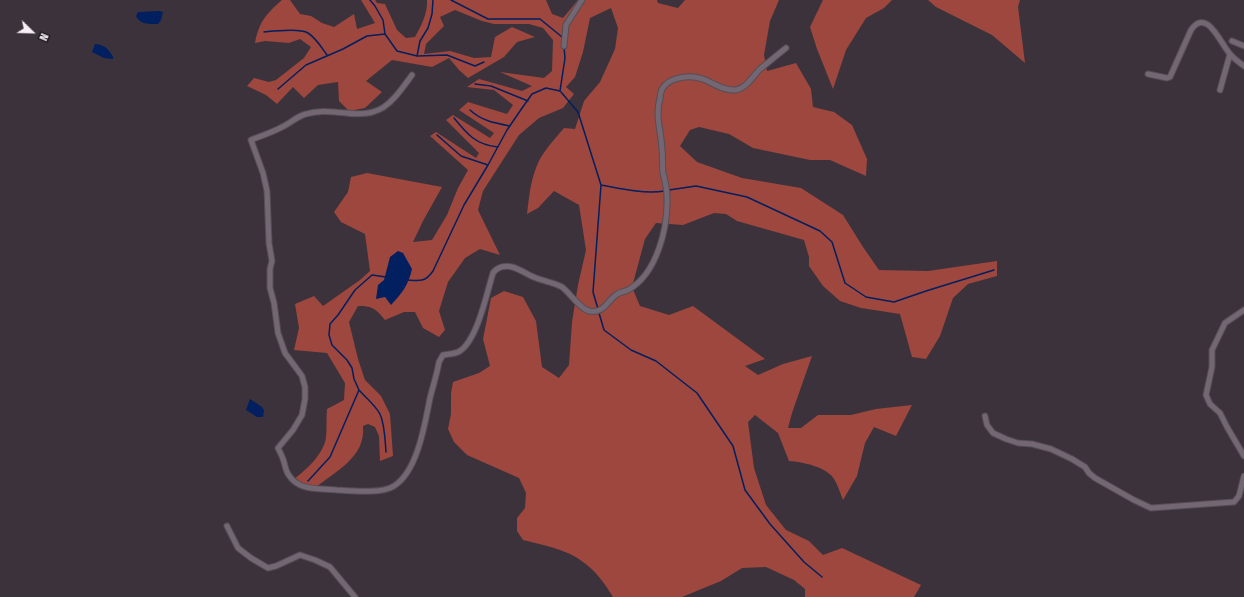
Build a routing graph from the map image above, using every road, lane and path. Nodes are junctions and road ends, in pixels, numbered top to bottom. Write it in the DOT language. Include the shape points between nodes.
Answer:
graph roads {
  1 [pos="582,0"];
  2 [pos="1232,41"];
  3 [pos="564,46"];
  4 [pos="1244,46"];
  5 [pos="786,48"];
  6 [pos="1230,54"];
  7 [pos="1244,66"];
  8 [pos="1148,74"];
  9 [pos="412,75"];
  10 [pos="1220,90"];
  11 [pos="1244,310"];
  12 [pos="985,416"];
  13 [pos="1244,456"];
  14 [pos="1244,476"];
  15 [pos="227,526"];
  16 [pos="355,597"];
  1 -- 3 [label="street" via="566,25"];
  2 -- 4 [label="street"];
  5 -- 9 [label="street" via="758,71 748,83 735,90 702,79 681,77 668,82 662,90 657,118 667,199 664,231 656,257 639,282 616,294 601,309 590,311 582,307 560,286 516,268 507,266 496,269 473,335 458,352 443,356 439,362 418,449 414,461 401,480 384,490 350,491 303,487 288,473 278,448 302,415 304,387 302,376 285,353 278,333 270,288 272,261 267,191 251,140 306,114 325,111 370,114 380,111 398,94"];
  6 -- 7 [label="street"];
  6 -- 8 [label="street" via="1210,27 1200,22 1191,30 1170,77"];
  6 -- 10 [label="street"];
  11 -- 13 [label="street" via="1225,323 1212,350 1212,367 1206,395 1210,404 1220,413"];
  12 -- 14 [label="street" via="987,425 993,433 1018,443 1051,449 1085,467 1095,478 1151,508 1234,502 1239,496"];
  15 -- 16 [label="street" via="238,548 268,568 300,555 315,560 330,567"];
}
